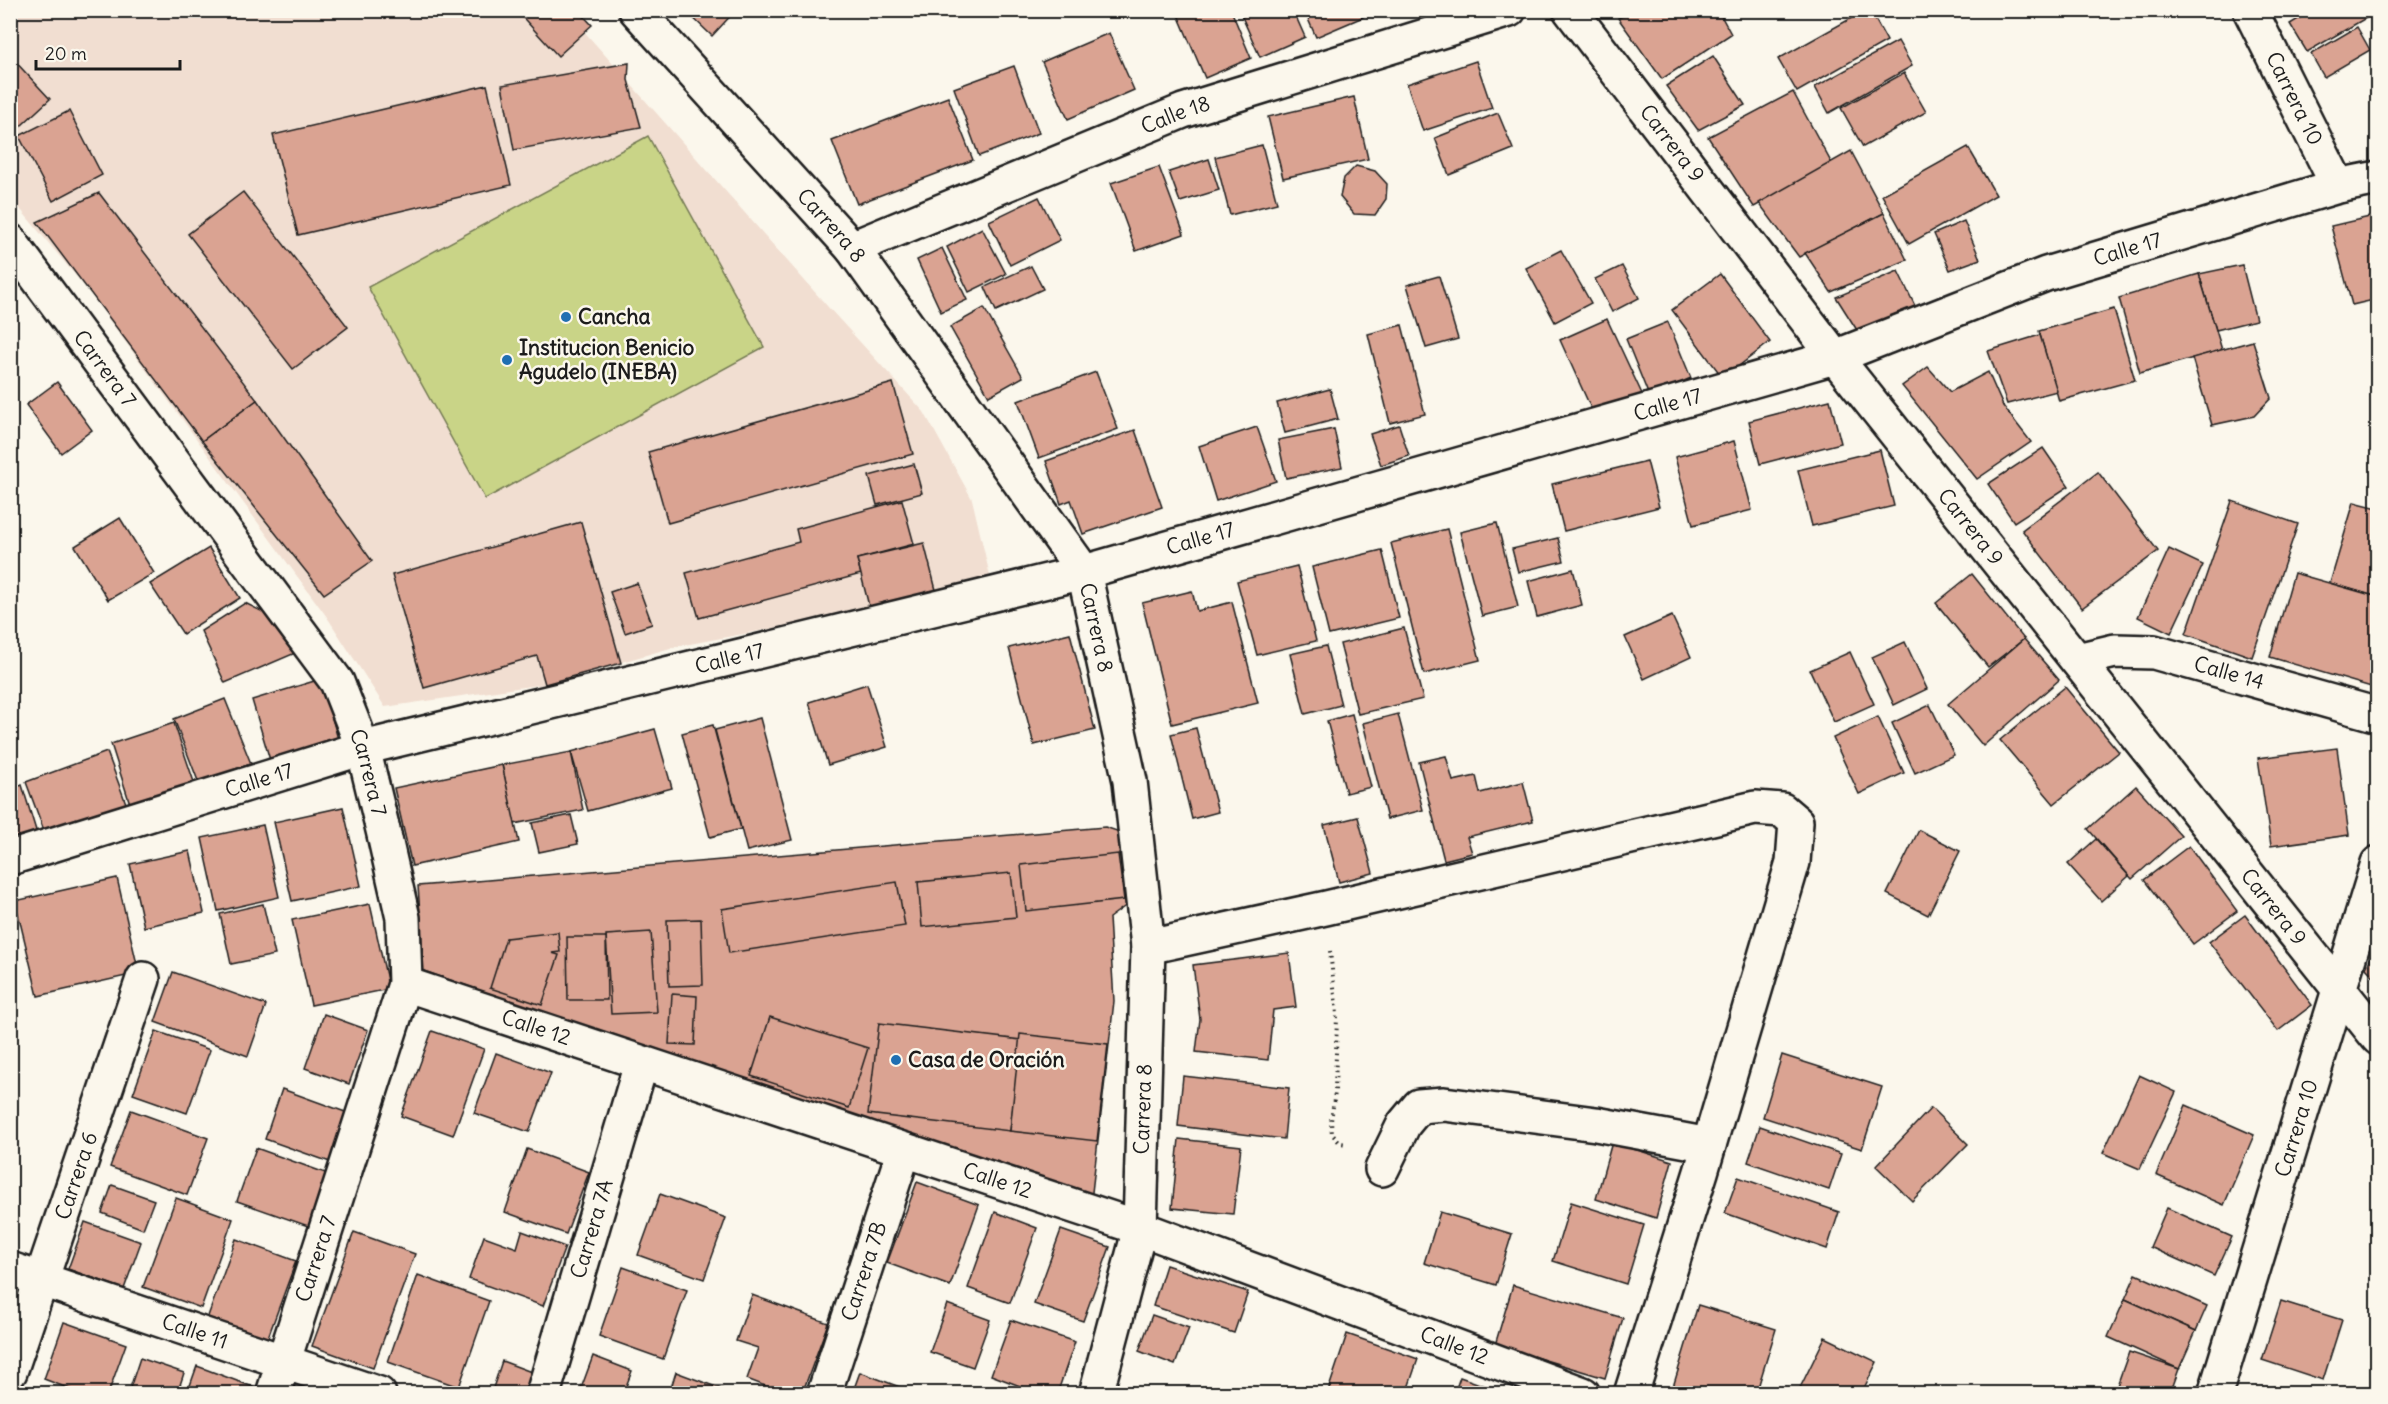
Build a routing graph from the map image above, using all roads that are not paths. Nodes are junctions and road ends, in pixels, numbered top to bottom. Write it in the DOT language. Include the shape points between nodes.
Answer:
graph roads {
  1 [pos="636,10"];
  2 [pos="1509,10"];
  3 [pos="1570,10"];
  4 [pos="2250,10"];
  5 [pos="2378,178"];
  6 [pos="2338,186"];
  7 [pos="10,241"];
  8 [pos="852,248"];
  9 [pos="1835,357"];
  10 [pos="1084,572"];
  11 [pos="2077,660"];
  12 [pos="2378,715"];
  13 [pos="363,748"];
  14 [pos="10,858"];
  15 [pos="2378,863"];
  16 [pos="1148,947"];
  17 [pos="143,979"];
  18 [pos="405,984"];
  19 [pos="2337,989"];
  20 [pos="2378,1038"];
  21 [pos="642,1064"];
  22 [pos="1709,1145"];
  23 [pos="904,1150"];
  24 [pos="1385,1160"];
  25 [pos="1140,1228"];
  26 [pos="10,1269"];
  27 [pos="41,1280"];
  28 [pos="284,1361"];
  29 [pos="10,1372"];
  30 [pos="273,1394"];
  31 [pos="379,1394"];
  32 [pos="543,1394"];
  33 [pos="824,1394"];
  34 [pos="1096,1394"];
  35 [pos="1584,1394"];
  36 [pos="1631,1394"];
  37 [pos="2215,1394"];
  1 -- 8 [label="street, Carrera 8"];
  2 -- 8 [label="street, Calle 18" via="1183,111"];
  3 -- 9 [label="street, Carrera 9"];
  4 -- 6 [label="street, Carrera 10"];
  5 -- 6 [label="street, Calle 17"];
  6 -- 9 [label="street, Calle 17" via="2046,274"];
  7 -- 13 [label="street, Carrera 7" via="336,682"];
  8 -- 10 [label="street, Carrera 8"];
  9 -- 10 [label="street, Calle 17"];
  9 -- 11 [label="street, Carrera 9"];
  10 -- 13 [label="street, Calle 17"];
  10 -- 16 [label="street, Carrera 8" via="1130,781"];
  11 -- 12 [label="street, Calle 14" via="2115,651 2154,652"];
  11 -- 19 [label="street, Carrera 9"];
  13 -- 14 [label="street, Calle 17"];
  13 -- 18 [label="street, Carrera 7" via="402,918"];
  15 -- 19 [label="street, Carrera 10"];
  16 -- 22 [label="street" via="1755,808 1782,810 1796,822 1793,862"];
  16 -- 25 [label="street, Carrera 8"];
  17 -- 27 [label="street, Carrera 6"];
  18 -- 21 [label="street, Calle 12"];
  18 -- 28 [label="street, Carrera 7"];
  19 -- 20 [label="street, Carrera 9"];
  19 -- 37 [label="street, Carrera 10"];
  21 -- 23 [label="street, Calle 12"];
  21 -- 32 [label="street, Carrera 7A"];
  22 -- 24 [label="street" via="1596,1124 1444,1104 1419,1106 1404,1124"];
  22 -- 36 [label="street"];
  23 -- 25 [label="street, Calle 12"];
  23 -- 33 [label="street, Carrera 7B"];
  25 -- 34 [label="street, Carrera 8"];
  25 -- 35 [label="street, Calle 12"];
  26 -- 27 [label="street, Calle 11"];
  27 -- 28 [label="street, Calle 11"];
  27 -- 29 [label="street, Carrera 6"];
  28 -- 30 [label="street, Carrera 7"];
  28 -- 31 [label="street, Calle 11"];
}
